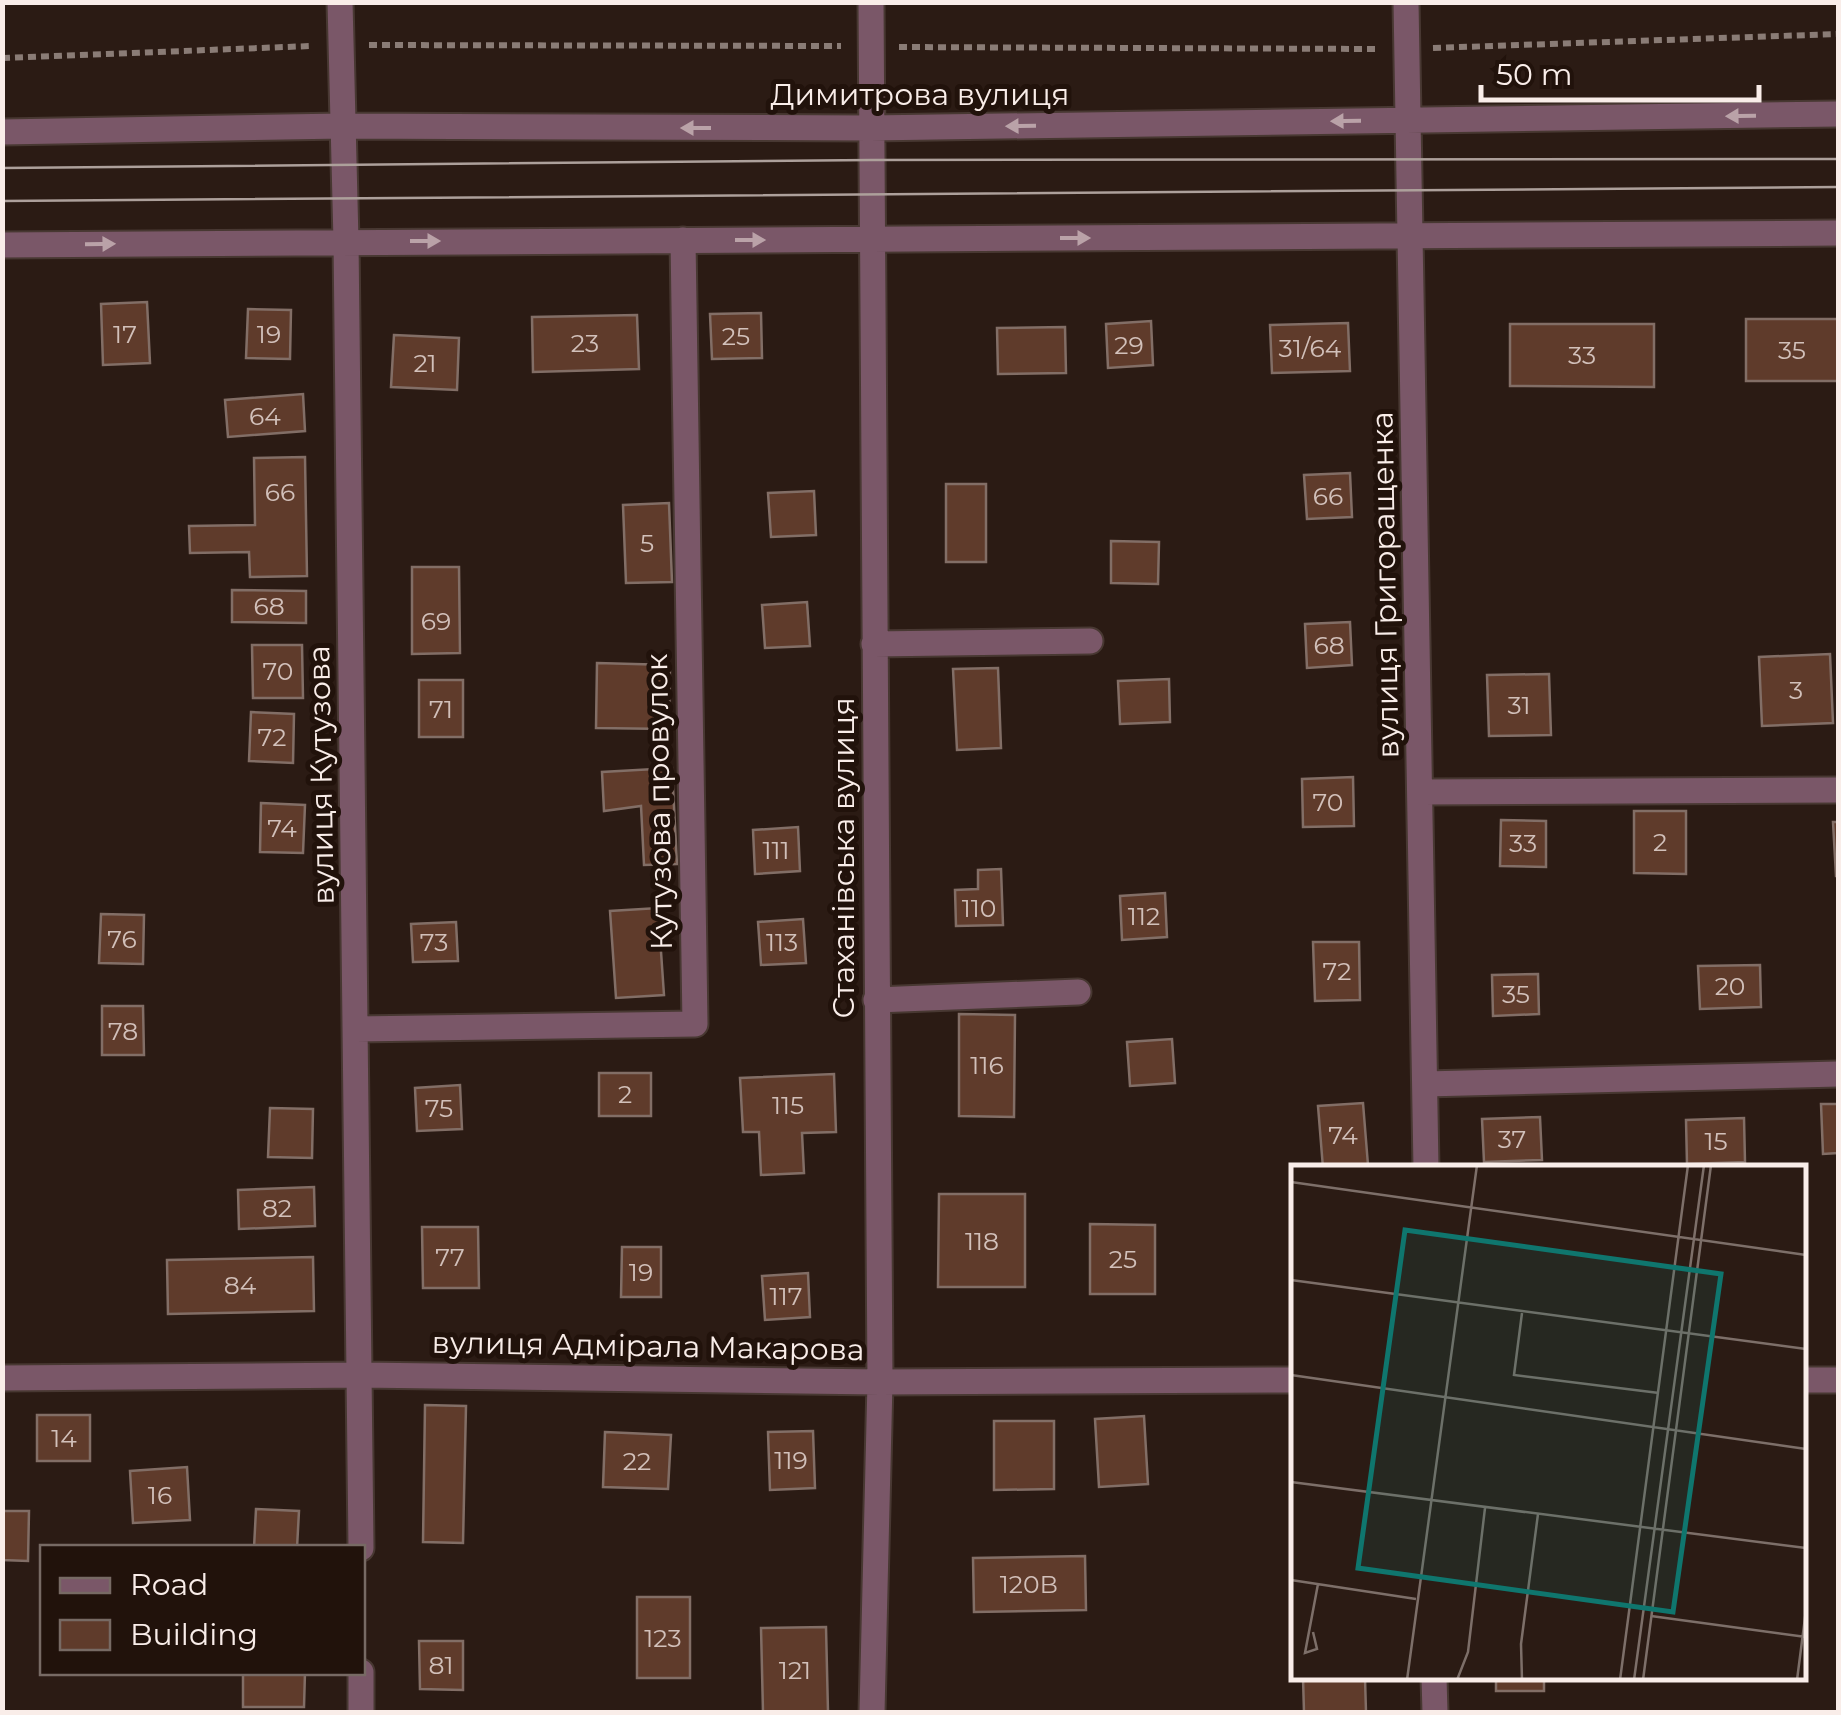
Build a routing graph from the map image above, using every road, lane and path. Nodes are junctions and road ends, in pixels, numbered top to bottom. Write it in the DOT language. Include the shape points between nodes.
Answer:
graph roads {
  1 [pos="340,2"];
  2 [pos="871,2"];
  3 [pos="1406,2"];
  4 [pos="1838,34"];
  5 [pos="341,45"];
  6 [pos="871,46"];
  7 [pos="1407,49"];
  8 [pos="2,58"];
  9 [pos="1838,114"];
  10 [pos="1408,120"];
  11 [pos="342,126"];
  12 [pos="871,128"];
  13 [pos="2,132"];
  14 [pos="1838,233"];
  15 [pos="1412,237"];
  16 [pos="683,240"];
  17 [pos="870,240"];
  18 [pos="346,241"];
  19 [pos="2,245"];
  20 [pos="1090,642"];
  21 [pos="874,644"];
  22 [pos="1838,790"];
  23 [pos="1420,792"];
  24 [pos="1078,992"];
  25 [pos="876,1000"];
  26 [pos="356,1029"];
  27 [pos="1838,1074"];
  28 [pos="1425,1084"];
  29 [pos="1426,1165"];
  30 [pos="360,1375"];
  31 [pos="2,1378"];
  32 [pos="1291,1380"];
  33 [pos="1806,1380"];
  34 [pos="1838,1380"];
  35 [pos="880,1382"];
  36 [pos="361,1545"];
  37 [pos="361,1675"];
  38 [pos="1434,1680"];
  39 [pos="361,1712"];
  40 [pos="872,1712"];
  41 [pos="1435,1712"];
  1 -- 5 [label="street, вулиця Кутузова"];
  2 -- 6 [label="street, Стаханівська вулиця"];
  3 -- 7 [label="street, вулиця Григоращенка"];
  4 -- 7 [label="path"];
  5 -- 6 [label="path"];
  5 -- 8 [label="path"];
  5 -- 11 [label="street, вулиця Кутузова"];
  6 -- 7 [label="path"];
  6 -- 12 [label="street, Стаханівська вулиця"];
  7 -- 10 [label="street, вулиця Григоращенка"];
  9 -- 10 [label="street, Димитрова вулиця, one-way"];
  10 -- 12 [label="street, Димитрова вулиця, one-way"];
  10 -- 15 [label="street, вулиця Григоращенка"];
  12 -- 11 [label="street, Димитрова вулиця, one-way"];
  11 -- 13 [label="street, Димитрова вулиця"];
  11 -- 18 [label="street, вулиця Кутузова"];
  12 -- 17 [label="street, Стаханівська вулиця"];
  14 -- 15 [label="street"];
  17 -- 15 [label="street, one-way"];
  15 -- 23 [label="street, вулиця Григоращенка"];
  16 -- 17 [label="street, one-way"];
  18 -- 16 [label="street, one-way"];
  16 -- 26 [label="street, Кутузова провулок" via="695,1024"];
  17 -- 21 [label="street, Стаханівська вулиця"];
  19 -- 18 [label="street, one-way"];
  18 -- 26 [label="street, вулиця Кутузова"];
  20 -- 21 [label="street"];
  21 -- 25 [label="street, Стаханівська вулиця"];
  22 -- 23 [label="street"];
  23 -- 28 [label="street, вулиця Григоращенка"];
  24 -- 25 [label="street"];
  25 -- 35 [label="street, Стаханівська вулиця"];
  26 -- 30 [label="street, вулиця Кутузова"];
  27 -- 28 [label="street"];
  28 -- 29 [label="street, вулиця Григоращенка"];
  30 -- 31 [label="street, вулиця Адмірала Макарова"];
  30 -- 35 [label="street, вулиця Адмірала Макарова"];
  30 -- 36 [label="street, вулиця Кутузова"];
  32 -- 35 [label="street, вулиця Адмірала Макарова"];
  33 -- 34 [label="street"];
  35 -- 40 [label="street, Стаханівська вулиця"];
  37 -- 39 [label="street"];
  38 -- 41 [label="street"];
}
